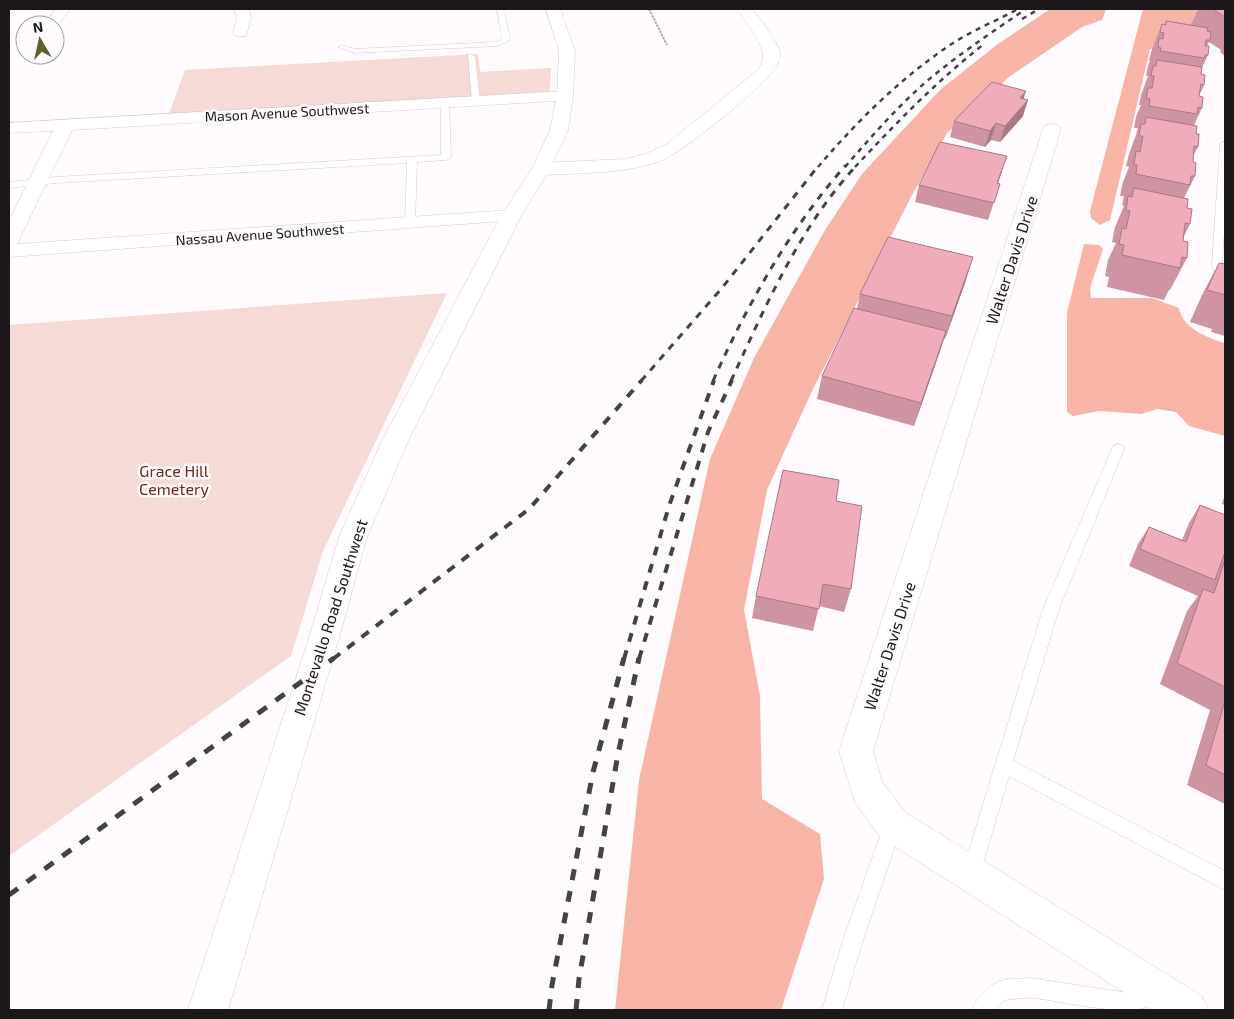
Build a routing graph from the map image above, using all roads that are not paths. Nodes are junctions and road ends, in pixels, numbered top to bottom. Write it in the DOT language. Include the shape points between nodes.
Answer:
graph roads {
  1 [pos="241,9"];
  2 [pos="500,9"];
  3 [pos="553,9"];
  4 [pos="745,9"];
  5 [pos="241,33"];
  6 [pos="342,47"];
  7 [pos="471,56"];
  8 [pos="565,96"];
  9 [pos="476,101"];
  10 [pos="445,103"];
  11 [pos="65,125"];
  12 [pos="9,128"];
  13 [pos="1052,129"];
  14 [pos="1225,144"];
  15 [pos="412,160"];
  16 [pos="541,169"];
  17 [pos="38,182"];
  18 [pos="9,185"];
  19 [pos="511,216"];
  20 [pos="410,224"];
  21 [pos="9,241"];
  22 [pos="9,251"];
  23 [pos="1225,279"];
  24 [pos="1118,449"];
  25 [pos="1004,765"];
  26 [pos="892,825"];
  27 [pos="970,874"];
  28 [pos="1225,881"];
  29 [pos="1162,994"];
  30 [pos="208,1010"];
  31 [pos="832,1010"];
  32 [pos="982,1010"];
  33 [pos="1188,1010"];
  1 -- 5 [label="street" via="244,16"];
  2 -- 6 [label="lane" via="506,40 497,44 355,51"];
  3 -- 8 [label="street, Montevallo Road Southwest" via="567,51"];
  4 -- 16 [label="street" via="766,40 772,55 769,66 674,148 653,158 625,165"];
  7 -- 9 [label="lane"];
  8 -- 9 [label="street, Mason Avenue Southwest"];
  8 -- 16 [label="street, Montevallo Road Southwest" via="559,130"];
  9 -- 10 [label="street, Mason Avenue Southwest"];
  10 -- 11 [label="street, Mason Avenue Southwest"];
  10 -- 15 [label="lane" via="446,157"];
  11 -- 12 [label="street, Mason Avenue Southwest"];
  11 -- 17 [label="street"];
  13 -- 26 [label="street, Walter Davis Drive" via="856,750 867,790"];
  14 -- 23 [label="lane" via="1216,265"];
  15 -- 17 [label="lane"];
  15 -- 20 [label="lane"];
  16 -- 19 [label="street, Montevallo Road Southwest"];
  17 -- 18 [label="lane"];
  17 -- 21 [label="street"];
  19 -- 20 [label="street, Nassau Avenue Southwest"];
  19 -- 30 [label="street, Montevallo Road Southwest" via="395,441 353,537"];
  20 -- 22 [label="street, Nassau Avenue Southwest"];
  24 -- 25 [label="lane" via="1051,609"];
  25 -- 27 [label="lane"];
  25 -- 28 [label="lane"];
  26 -- 27 [label="street, Walter Davis Drive"];
  26 -- 31 [label="lane"];
  27 -- 29 [label="street, Walter Davis Drive"];
  29 -- 32 [label="lane" via="1129,1004 1030,988 1000,990"];
  29 -- 33 [label="street, Walter Davis Drive"];
}
